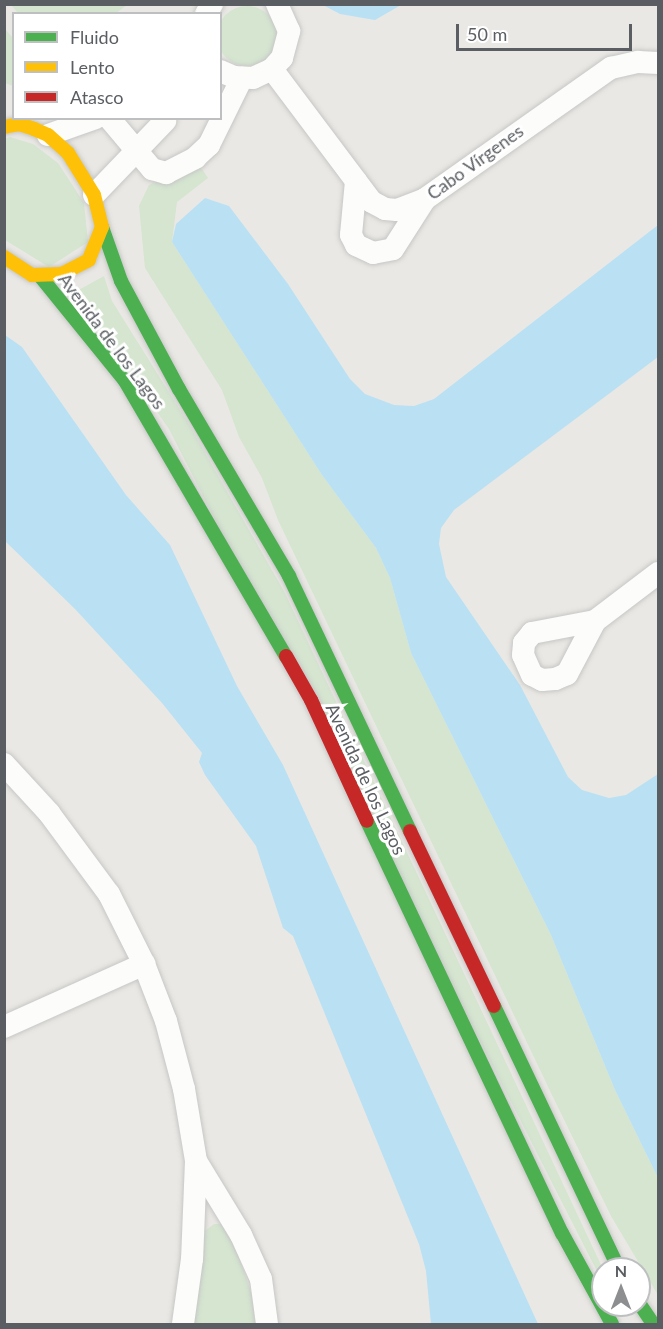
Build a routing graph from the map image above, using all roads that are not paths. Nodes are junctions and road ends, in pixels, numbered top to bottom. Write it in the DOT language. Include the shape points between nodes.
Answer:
graph roads {
  1 [pos="277,4"];
  2 [pos="658,63"];
  3 [pos="273,69"];
  4 [pos="227,76"];
  5 [pos="222,105"];
  6 [pos="4,117"];
  7 [pos="90,120"];
  8 [pos="112,120"];
  9 [pos="219,120"];
  10 [pos="165,121"];
  11 [pos="19,124"];
  12 [pos="4,127"];
  13 [pos="48,135"];
  14 [pos="136,152"];
  15 [pos="356,181"];
  16 [pos="94,195"];
  17 [pos="425,199"];
  18 [pos="102,227"];
  19 [pos="4,257"];
  20 [pos="4,274"];
  21 [pos="36,275"];
  22 [pos="658,573"];
  23 [pos="595,621"];
  24 [pos="4,764"];
  25 [pos="144,964"];
  26 [pos="4,1027"];
  27 [pos="196,1161"];
  28 [pos="613,1257"];
  29 [pos="183,1324"];
  30 [pos="267,1324"];
  31 [pos="612,1324"];
  1 -- 3 [label="street" via="285,17 288,45"];
  2 -- 17 [label="street, Cabo Vírgenes" via="638,62 611,68"];
  3 -- 4 [label="street"];
  3 -- 15 [label="street, Cabo Vírgenes"];
  4 -- 5 [label="street"];
  6 -- 11 [label="street"];
  7 -- 13 [label="street"];
  8 -- 14 [label="street"];
  9 -- 14 [label="street" via="217,134 195,158 166,173 152,169"];
  10 -- 14 [label="street"];
  11 -- 12 [label="street"];
  11 -- 13 [label="street"];
  13 -- 16 [label="street, Avenida de los Lagos" via="68,153"];
  14 -- 16 [label="street"];
  15 -- 17 [label="street, Cabo Vírgenes" via="372,202 385,209 397,210"];
  15 -- 17 [label="street" via="351,235 356,245 373,253 393,249"];
  16 -- 18 [label="street, Avenida de los Lagos"];
  18 -- 21 [label="street" via="89,260 77,269"];
  18 -- 28 [label="street, Avenida de los Lagos" via="121,281 179,389 289,576"];
  19 -- 21 [label="street, Avenida de los Lagos"];
  20 -- 21 [label="street"];
  21 -- 31 [label="street, Avenida de los Lagos" via="125,381 311,700 562,1233"];
  22 -- 23 [label="street"];
  24 -- 25 [label="street" via="48,813 109,894"];
  25 -- 26 [label="street"];
  25 -- 27 [label="street" via="166,1021 184,1089"];
  27 -- 29 [label="street" via="195,1214"];
  27 -- 30 [label="street" via="241,1236 261,1279"];
}
